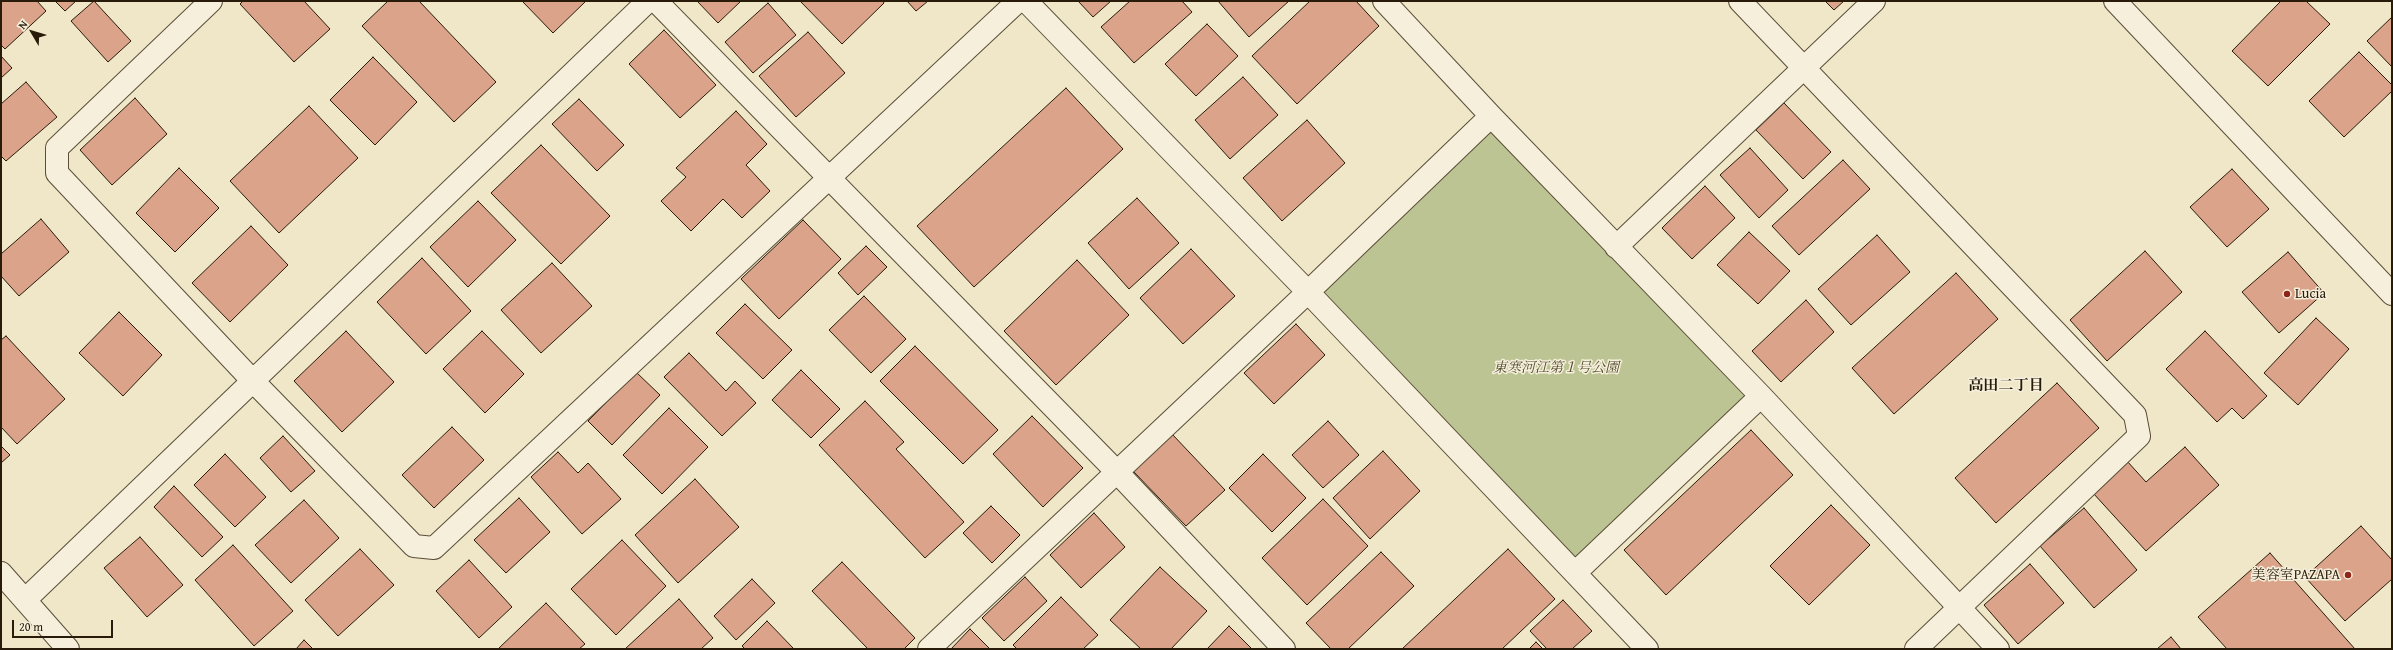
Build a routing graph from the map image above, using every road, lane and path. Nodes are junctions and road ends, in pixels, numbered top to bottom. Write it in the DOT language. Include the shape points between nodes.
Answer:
graph roads {
  1 [pos="211,1"];
  2 [pos="648,1"];
  3 [pos="656,1"];
  4 [pos="1018,1"];
  5 [pos="1026,1"];
  6 [pos="1384,1"];
  7 [pos="1740,1"];
  8 [pos="1874,1"];
  9 [pos="2115,1"];
  10 [pos="1805,68"];
  11 [pos="1491,116"];
  12 [pos="830,179"];
  13 [pos="1616,246"];
  14 [pos="1308,292"];
  15 [pos="2392,294"];
  16 [pos="252,380"];
  17 [pos="1761,396"];
  18 [pos="1116,472"];
  19 [pos="1,573"];
  20 [pos="1575,573"];
  21 [pos="25,600"];
  22 [pos="1959,608"];
  23 [pos="68,649"];
  24 [pos="929,649"];
  25 [pos="1284,649"];
  26 [pos="1647,649"];
  27 [pos="1916,649"];
  28 [pos="1998,649"];
  1 -- 16 [label="street" via="57,148 57,173"];
  2 -- 16 [label="street"];
  3 -- 12 [label="street"];
  4 -- 12 [label="street"];
  5 -- 14 [label="street"];
  6 -- 11 [label="street"];
  7 -- 10 [label="street"];
  8 -- 10 [label="street"];
  9 -- 15 [label="street"];
  10 -- 13 [label="street"];
  10 -- 22 [label="street" via="2135,414 2139,436"];
  11 -- 13 [label="street"];
  11 -- 14 [label="street"];
  12 -- 16 [label="street" via="434,548 414,546"];
  12 -- 18 [label="street"];
  13 -- 17 [label="street"];
  14 -- 18 [label="street"];
  14 -- 20 [label="street"];
  16 -- 21 [label="street"];
  17 -- 20 [label="street"];
  17 -- 22 [label="street"];
  18 -- 24 [label="street"];
  18 -- 25 [label="street"];
  19 -- 21 [label="street"];
  20 -- 26 [label="street"];
  21 -- 23 [label="street"];
  22 -- 27 [label="street"];
  22 -- 28 [label="street"];
}
